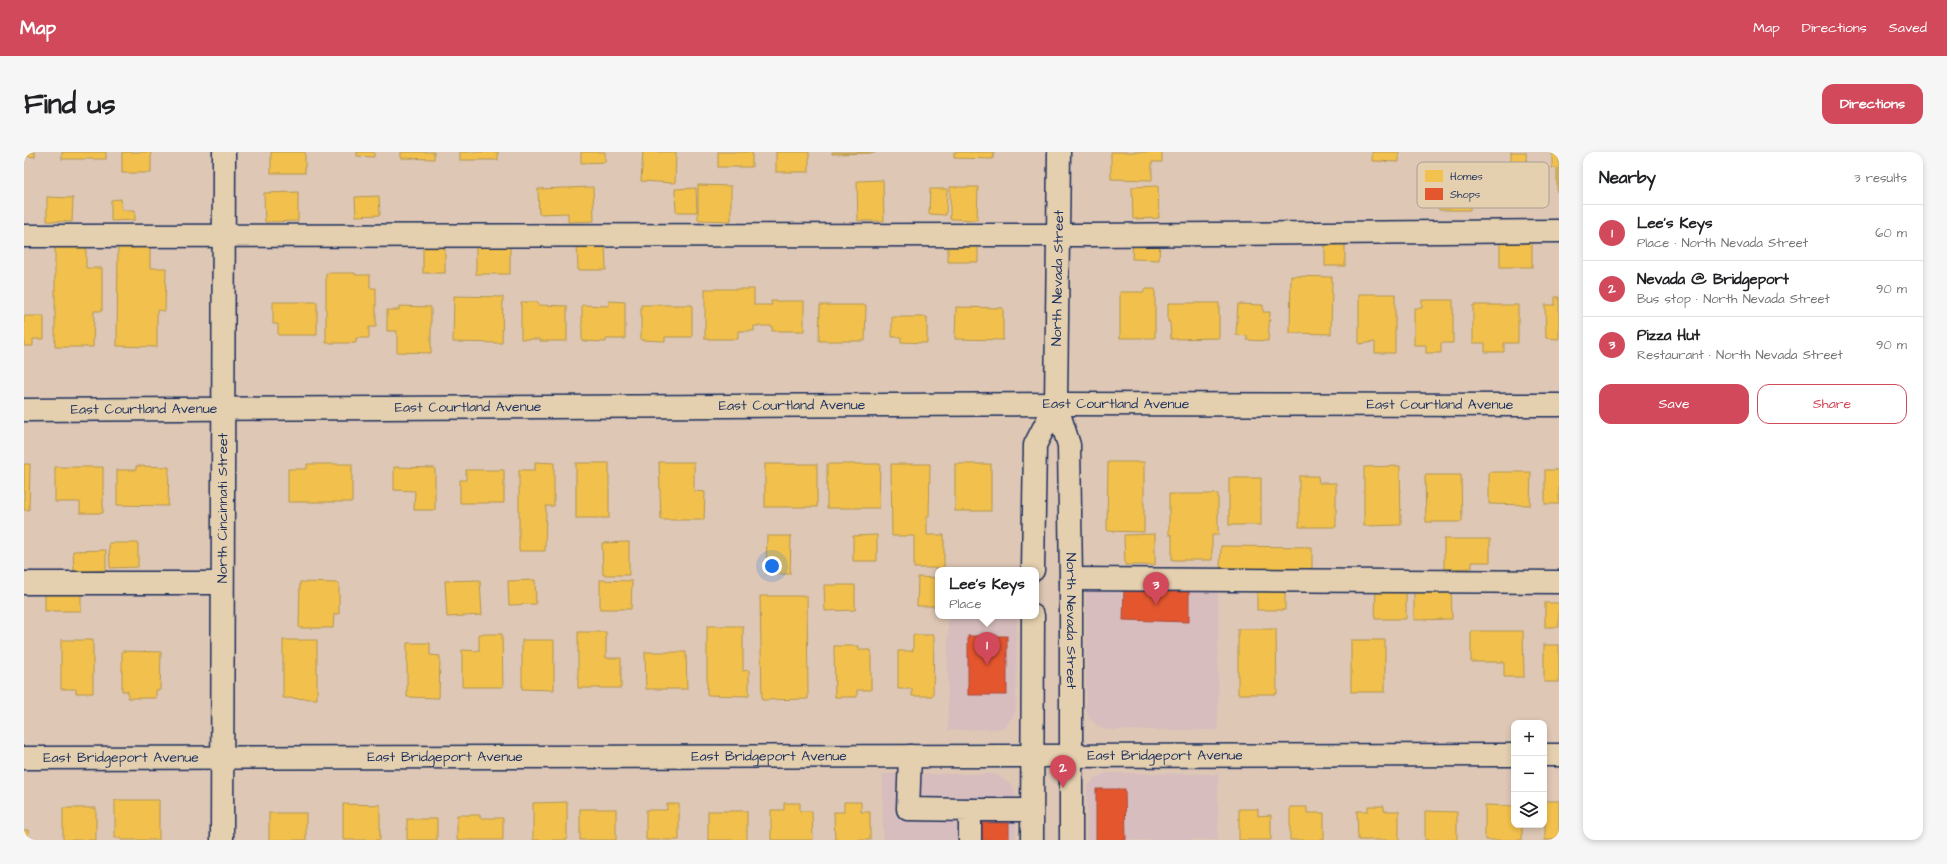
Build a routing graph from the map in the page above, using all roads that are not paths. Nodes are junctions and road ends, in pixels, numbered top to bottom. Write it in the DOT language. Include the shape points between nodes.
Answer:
graph roads {
  1 [pos="224,152"];
  2 [pos="1058,152"];
  3 [pos="1559,232"];
  4 [pos="1059,235"];
  5 [pos="24,236"];
  6 [pos="223,236"];
  7 [pos="1056,404"];
  8 [pos="1559,405"];
  9 [pos="24,410"];
  10 [pos="222,410"];
  11 [pos="1033,567"];
  12 [pos="1071,579"];
  13 [pos="222,582"];
  14 [pos="1559,582"];
  15 [pos="24,583"];
  16 [pos="1033,619"];
  17 [pos="1511,755"];
  18 [pos="1547,755"];
  19 [pos="1559,755"];
  20 [pos="910,756"];
  21 [pos="1032,756"];
  22 [pos="1071,756"];
  23 [pos="223,757"];
  24 [pos="24,758"];
  25 [pos="970,810"];
  26 [pos="1032,810"];
  27 [pos="222,840"];
  28 [pos="970,840"];
  29 [pos="1032,840"];
  30 [pos="1071,840"];
  1 -- 6 [label="street, North Cincinnati Street"];
  2 -- 4 [label="street, North Nevada Street"];
  3 -- 4 [label="street"];
  4 -- 6 [label="street"];
  4 -- 7 [label="street, North Nevada Street"];
  5 -- 6 [label="street"];
  6 -- 10 [label="street, North Cincinnati Street"];
  7 -- 8 [label="street, East Courtland Avenue"];
  7 -- 10 [label="street, East Courtland Avenue"];
  7 -- 11 [label="street, North Nevada Street" via="1035,445"];
  7 -- 12 [label="street, North Nevada Street" via="1069,445"];
  9 -- 10 [label="street, East Courtland Avenue"];
  10 -- 13 [label="street, North Cincinnati Street"];
  12 -- 14 [label="street"];
  12 -- 22 [label="street, North Nevada Street"];
  13 -- 15 [label="street"];
  13 -- 23 [label="street, North Cincinnati Street"];
  16 -- 21 [label="street"];
  17 -- 22 [label="street, East Bridgeport Avenue"];
  18 -- 19 [label="street"];
  20 -- 21 [label="street, East Bridgeport Avenue"];
  20 -- 23 [label="street, East Bridgeport Avenue"];
  20 -- 25 [label="street" via="908,809"];
  21 -- 22 [label="street, East Bridgeport Avenue"];
  21 -- 26 [label="street"];
  22 -- 30 [label="street, North Nevada Street"];
  23 -- 24 [label="street, East Bridgeport Avenue"];
  23 -- 27 [label="street, North Cincinnati Street"];
  25 -- 26 [label="street"];
  25 -- 28 [label="street"];
  26 -- 29 [label="street"];
}
